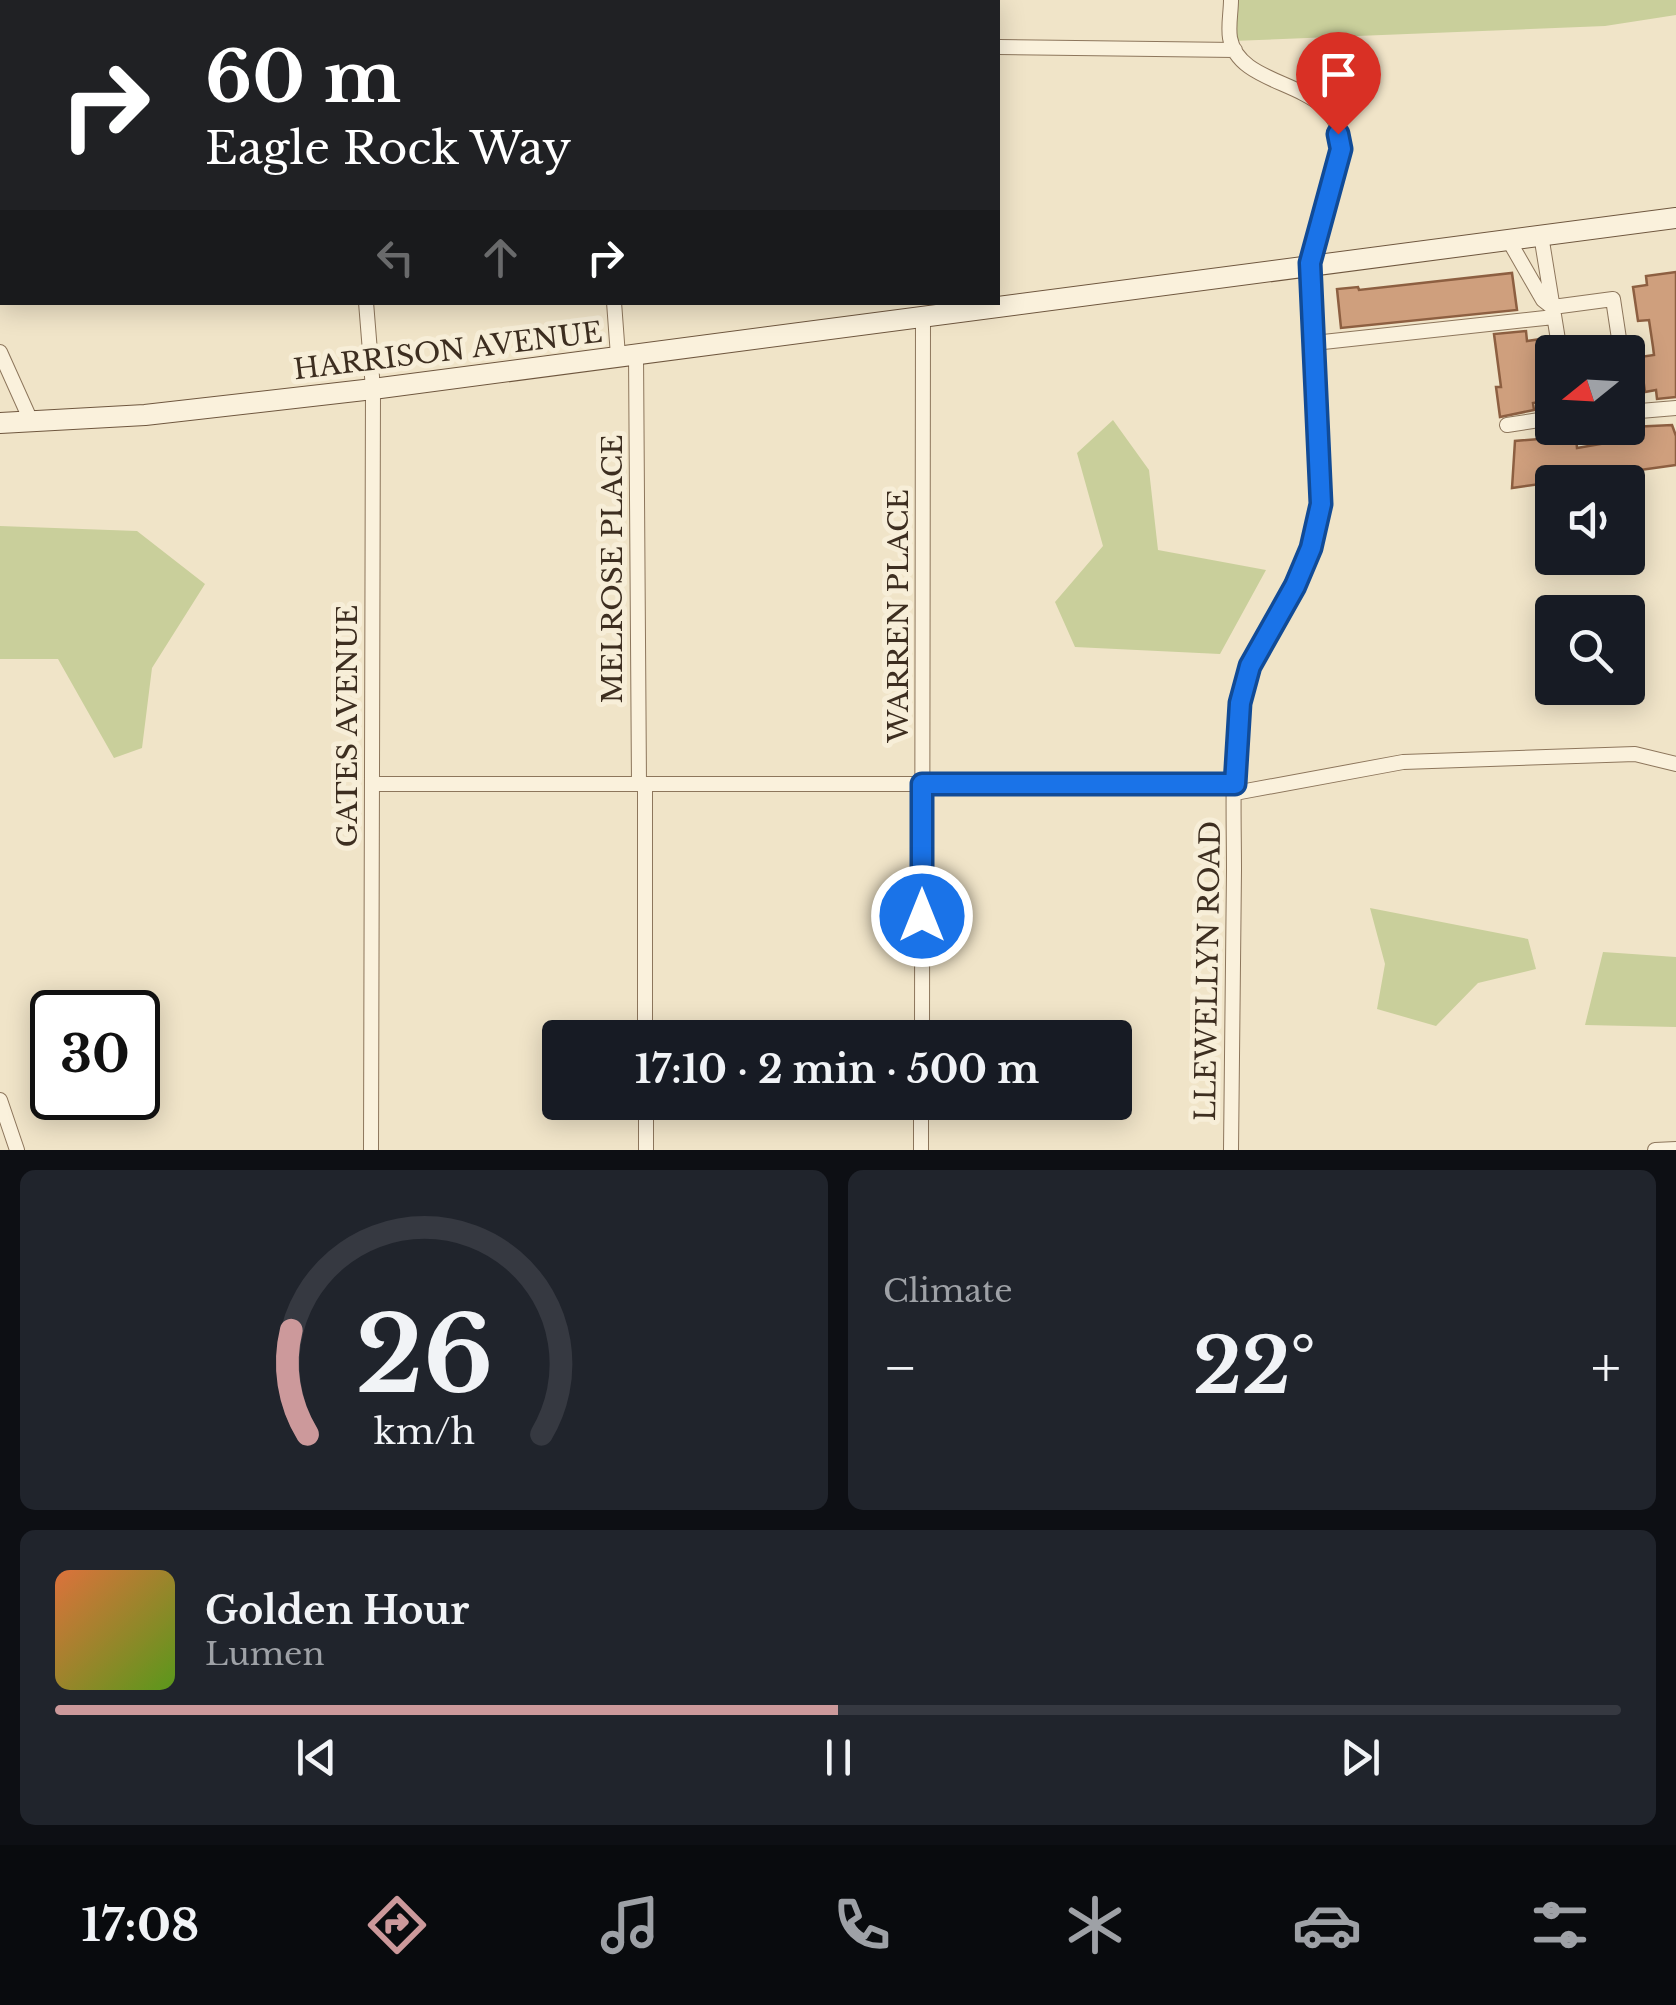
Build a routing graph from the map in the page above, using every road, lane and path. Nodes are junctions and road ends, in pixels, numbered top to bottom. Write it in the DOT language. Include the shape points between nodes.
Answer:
graph roads {
  1 [pos="1231,0"];
  2 [pos="1000,47"];
  3 [pos="1235,50"];
  4 [pos="1676,218"];
  5 [pos="1541,235"];
  6 [pos="1508,239"];
  7 [pos="1310,263"];
  8 [pos="1000,301"];
  9 [pos="366,305"];
  10 [pos="615,305"];
  11 [pos="967,305"];
  12 [pos="910,312"];
  13 [pos="1554,312"];
  14 [pos="1557,335"];
  15 [pos="1618,335"];
  16 [pos="1314,343"];
  17 [pos="0,352"];
  18 [pos="627,355"];
  19 [pos="373,389"];
  20 [pos="1645,407"];
  21 [pos="1676,408"];
  22 [pos="31,421"];
  23 [pos="1535,421"];
  24 [pos="0,423"];
  25 [pos="1508,425"];
  26 [pos="1676,764"];
  27 [pos="372,784"];
  28 [pos="642,784"];
  29 [pos="922,784"];
  30 [pos="1235,789"];
  31 [pos="646,1020"];
  32 [pos="922,1020"];
  33 [pos="0,1100"];
  34 [pos="646,1120"];
  35 [pos="922,1120"];
  36 [pos="1676,1149"];
  37 [pos="17,1150"];
  38 [pos="372,1150"];
  39 [pos="646,1150"];
  40 [pos="921,1150"];
  41 [pos="1231,1150"];
  42 [pos="1655,1150"];
  1 -- 3 [label="street"];
  2 -- 3 [label="street"];
  3 -- 7 [label="street, LLEWELLYN ROAD" via="1265,76 1316,98 1333,120 1341,149"];
  4 -- 5 [label="street, HARRISON AVENUE"];
  5 -- 6 [label="street, HARRISON AVENUE"];
  5 -- 13 [label="street"];
  6 -- 7 [label="street, HARRISON AVENUE"];
  6 -- 13 [label="street"];
  7 -- 8 [label="street, HARRISON AVENUE"];
  7 -- 16 [label="street, LLEWELLYN ROAD"];
  9 -- 19 [label="street, GATES AVENUE"];
  10 -- 18 [label="street, MELROSE PLACE"];
  11 -- 12 [label="street, HARRISON AVENUE"];
  12 -- 18 [label="street, HARRISON AVENUE"];
  12 -- 29 [label="street, WARREN PLACE"];
  13 -- 14 [label="street"];
  13 -- 15 [label="street" via="1613,298"];
  13 -- 16 [label="street"];
  16 -- 30 [label="street, LLEWELLYN ROAD" via="1321,504 1295,586 1250,666 1240,703"];
  17 -- 22 [label="street"];
  18 -- 19 [label="street, HARRISON AVENUE"];
  18 -- 28 [label="street, MELROSE PLACE"];
  19 -- 22 [label="street, HARRISON AVENUE"];
  19 -- 27 [label="street, GATES AVENUE"];
  20 -- 21 [label="street"];
  22 -- 24 [label="street, HARRISON AVENUE"];
  23 -- 25 [label="street"];
  26 -- 30 [label="street" via="1635,754 1404,762"];
  27 -- 28 [label="street"];
  27 -- 38 [label="street, GATES AVENUE"];
  28 -- 29 [label="street"];
  28 -- 31 [label="street, MELROSE PLACE"];
  29 -- 30 [label="street"];
  29 -- 32 [label="street, WARREN PLACE"];
  30 -- 41 [label="street, LLEWELLYN ROAD"];
  33 -- 37 [label="street"];
  34 -- 39 [label="street"];
  35 -- 40 [label="street"];
  36 -- 42 [label="street"];
}
